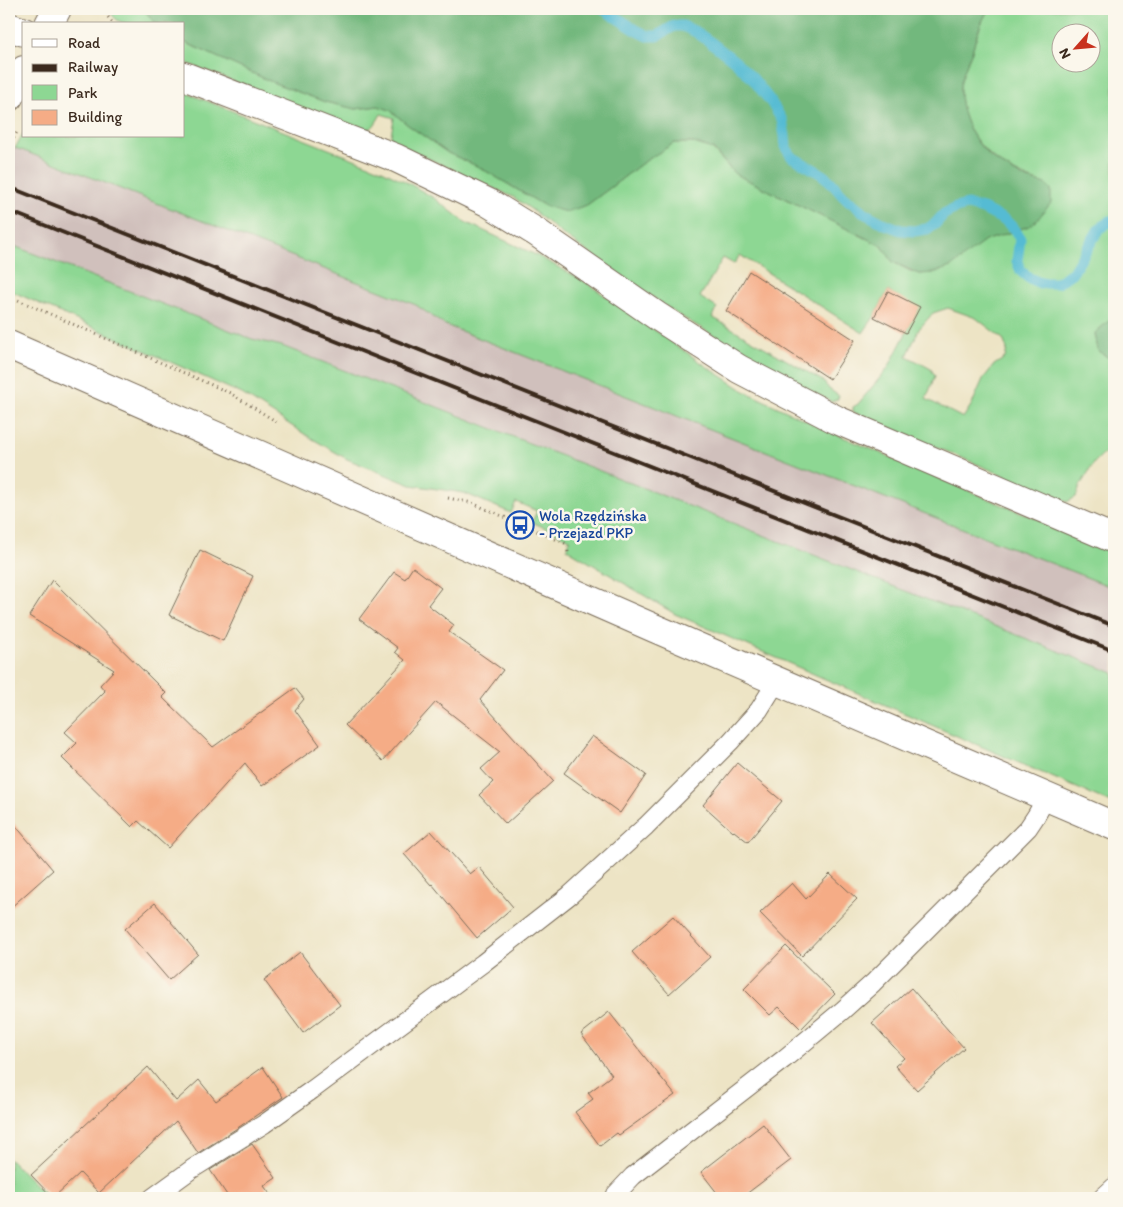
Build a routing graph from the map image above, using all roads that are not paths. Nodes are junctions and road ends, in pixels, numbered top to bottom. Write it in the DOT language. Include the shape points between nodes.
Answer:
graph roads {
  1 [pos="9,27"];
  2 [pos="22,31"];
  3 [pos="22,74"];
  4 [pos="185,76"];
  5 [pos="9,97"];
  6 [pos="9,345"];
  7 [pos="1114,539"];
  8 [pos="777,681"];
  9 [pos="1046,798"];
  10 [pos="1114,826"];
  11 [pos="1114,1187"];
  12 [pos="152,1198"];
  13 [pos="615,1198"];
  14 [pos="1102,1198"];
  1 -- 2 [label="street"];
  3 -- 5 [label="street"];
  4 -- 7 [label="street" via="396,158 489,203 739,369 837,420"];
  6 -- 8 [label="street"];
  8 -- 9 [label="street"];
  8 -- 12 [label="lane" via="759,710 730,742 646,826 570,895 312,1090"];
  9 -- 10 [label="street"];
  9 -- 13 [label="lane" via="1028,828 855,999 784,1060 633,1176"];
  11 -- 14 [label="lane"];
}
